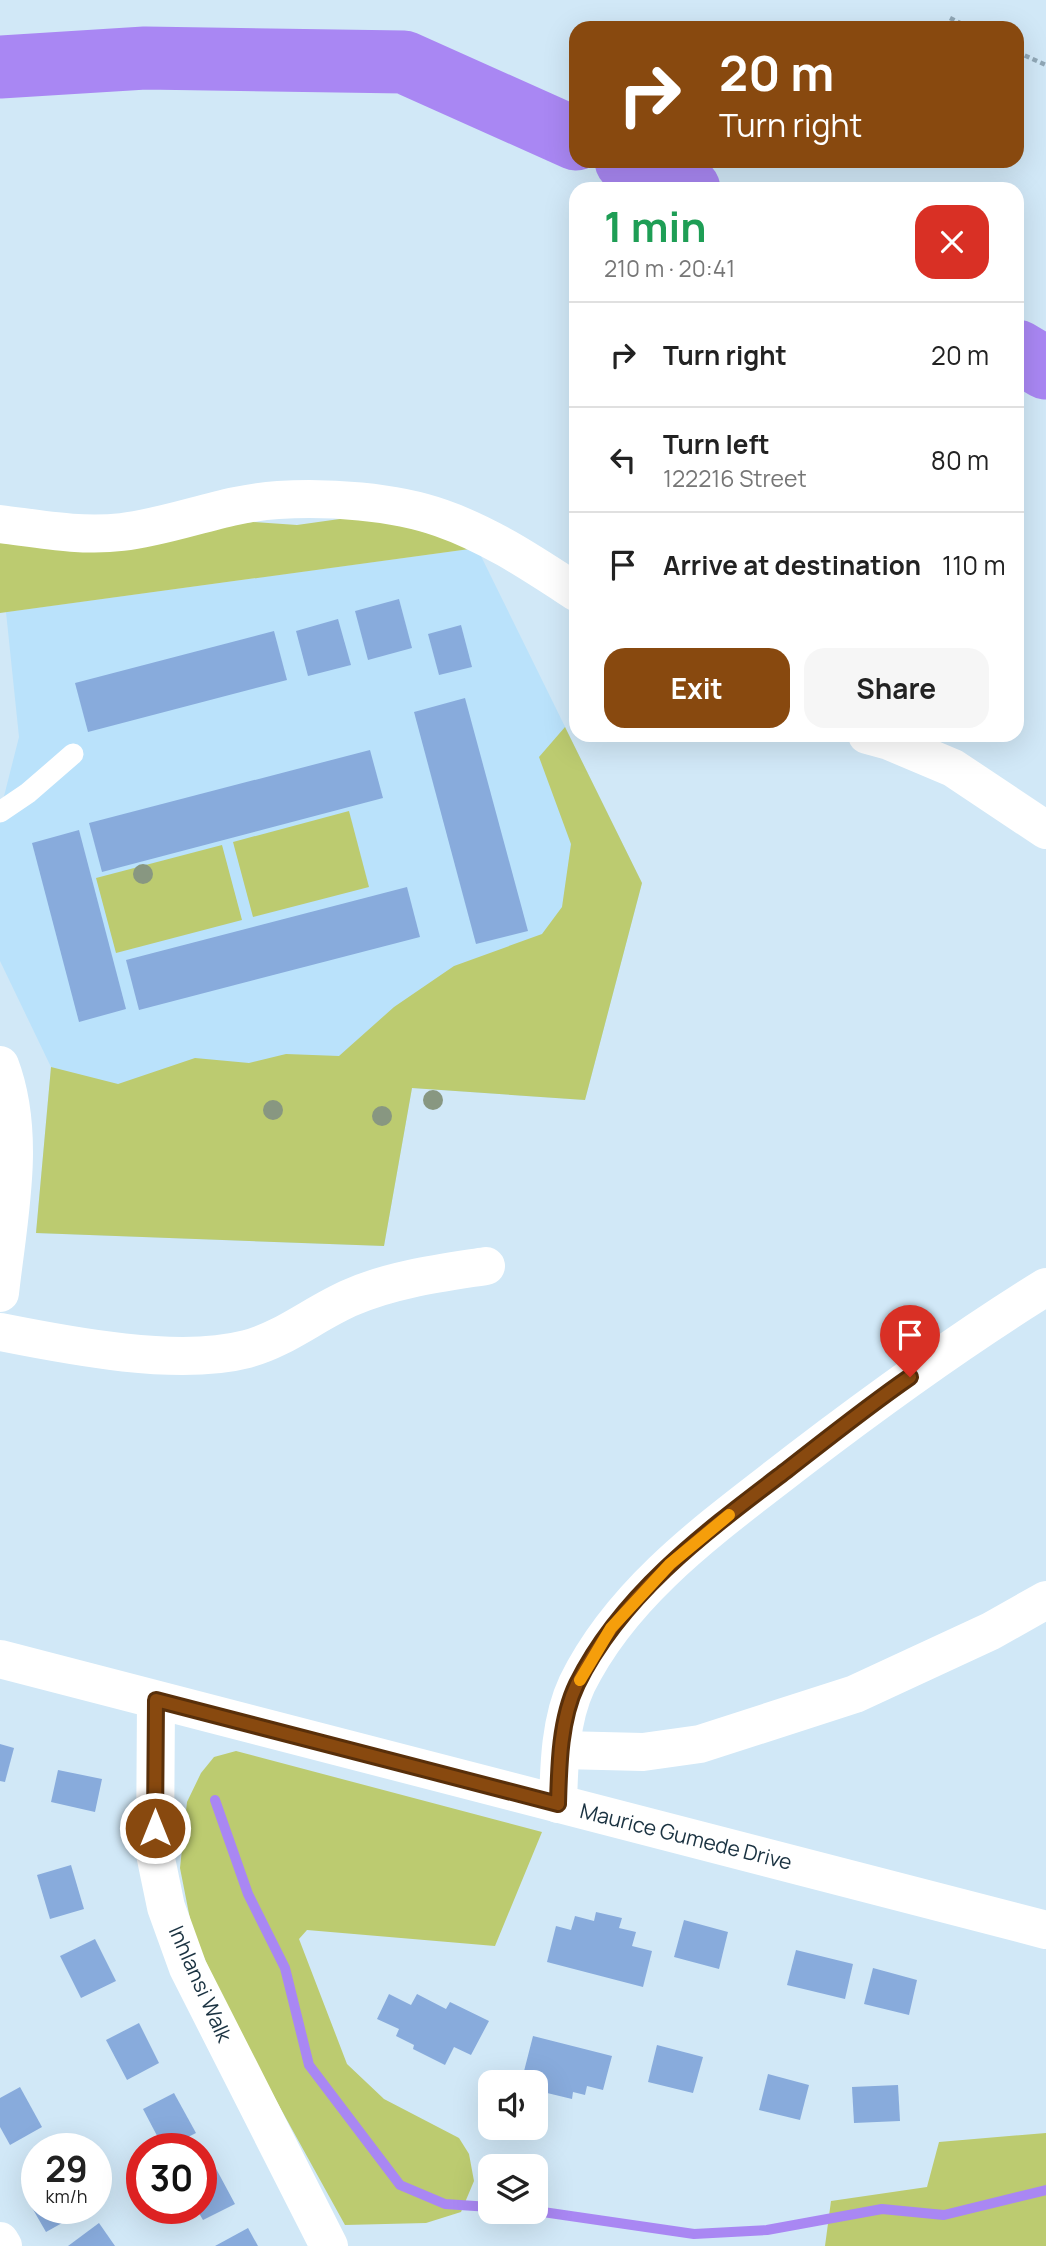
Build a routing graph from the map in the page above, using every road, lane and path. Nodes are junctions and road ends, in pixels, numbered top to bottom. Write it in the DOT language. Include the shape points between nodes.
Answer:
graph roads {
  1 [pos="950,18"];
  2 [pos="956,21"];
  3 [pos="1024,55"];
  4 [pos="1046,65"];
  5 [pos="0,524"];
  6 [pos="569,587"];
  7 [pos="891,742"];
  8 [pos="73,754"];
  9 [pos="0,812"];
  10 [pos="1046,830"];
  11 [pos="0,1065"];
  12 [pos="486,1266"];
  13 [pos="1046,1287"];
  14 [pos="0,1293"];
  15 [pos="0,1332"];
  16 [pos="1046,1600"];
  17 [pos="0,1658"];
  18 [pos="156,1700"];
  19 [pos="562,1750"];
  20 [pos="558,1804"];
  21 [pos="1046,1930"];
  22 [pos="0,2241"];
  23 [pos="3,2246"];
  24 [pos="329,2246"];
  1 -- 2 [label="path"];
  3 -- 4 [label="path"];
  5 -- 6 [label="street" via="80,533 120,532 266,501 327,499 440,517 488,538"];
  7 -- 10 [label="street" via="953,768"];
  8 -- 9 [label="lane"];
  11 -- 14 [label="street" via="14,1136"];
  12 -- 15 [label="street" via="438,1273 353,1296 249,1349 212,1355 64,1345"];
  13 -- 19 [label="street" via="889,1391 670,1564 611,1628 593,1656 573,1696"];
  16 -- 19 [label="street" via="855,1694 710,1741 643,1752"];
  17 -- 18 [label="street, Maurice Gumede Drive"];
  18 -- 20 [label="street, Maurice Gumede Drive"];
  18 -- 24 [label="street, Inhlansi Walk" via="155,1854 166,1907 188,1968"];
  19 -- 20 [label="street"];
  20 -- 21 [label="street, Maurice Gumede Drive"];
  22 -- 23 [label="street"];
}
